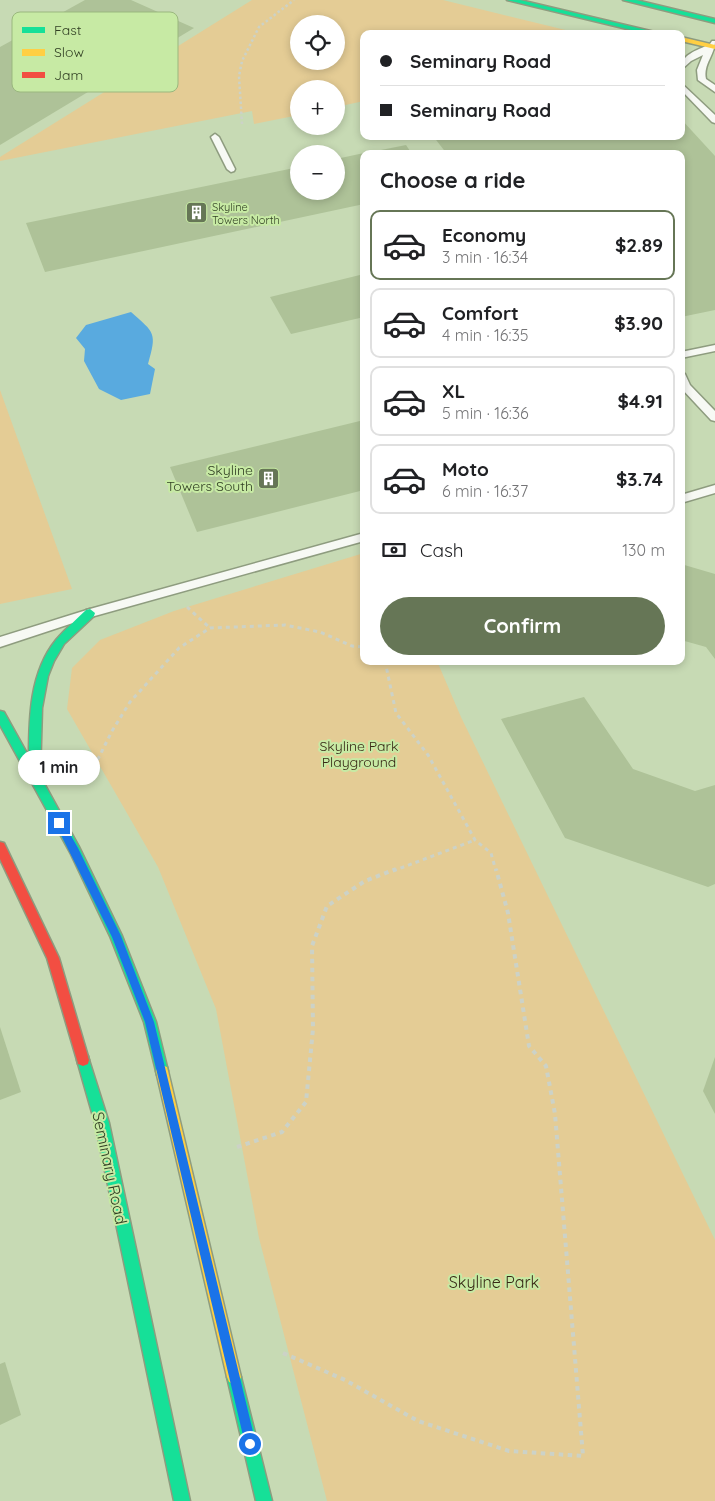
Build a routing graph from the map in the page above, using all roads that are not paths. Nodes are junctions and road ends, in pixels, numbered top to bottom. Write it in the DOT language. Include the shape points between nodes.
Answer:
graph roads {
  1 [pos="505,0"];
  2 [pos="511,0"];
  3 [pos="627,0"];
  4 [pos="715,21"];
  5 [pos="587,30"];
  6 [pos="642,30"];
  7 [pos="685,40"];
  8 [pos="714,45"];
  9 [pos="685,63"];
  10 [pos="685,89"];
  11 [pos="715,89"];
  12 [pos="715,120"];
  13 [pos="215,137"];
  14 [pos="231,169"];
  15 [pos="715,348"];
  16 [pos="685,355"];
  17 [pos="685,385"];
  18 [pos="715,417"];
  19 [pos="715,489"];
  20 [pos="685,498"];
  21 [pos="360,538"];
  22 [pos="90,613"];
  23 [pos="0,642"];
  24 [pos="0,715"];
  25 [pos="35,780"];
  26 [pos="0,847"];
  27 [pos="182,1501"];
  28 [pos="264,1501"];
  1 -- 5 [label="main road"];
  2 -- 6 [label="main road"];
  3 -- 4 [label="main road"];
  7 -- 8 [label="main road"];
  8 -- 9 [label="lane"];
  8 -- 11 [label="lane" via="702,64 700,74 705,83"];
  10 -- 12 [label="lane"];
  13 -- 14 [label="lane"];
  15 -- 16 [label="lane"];
  17 -- 18 [label="lane"];
  19 -- 20 [label="lane"];
  21 -- 22 [label="lane"];
  22 -- 23 [label="lane"];
  22 -- 25 [label="main road" via="58,645 42,674 34,724"];
  24 -- 25 [label="main road"];
  25 -- 28 [label="main road" via="75,851 116,936 150,1022"];
  26 -- 27 [label="main road, Seminary Road" via="53,958 102,1123"];
}
